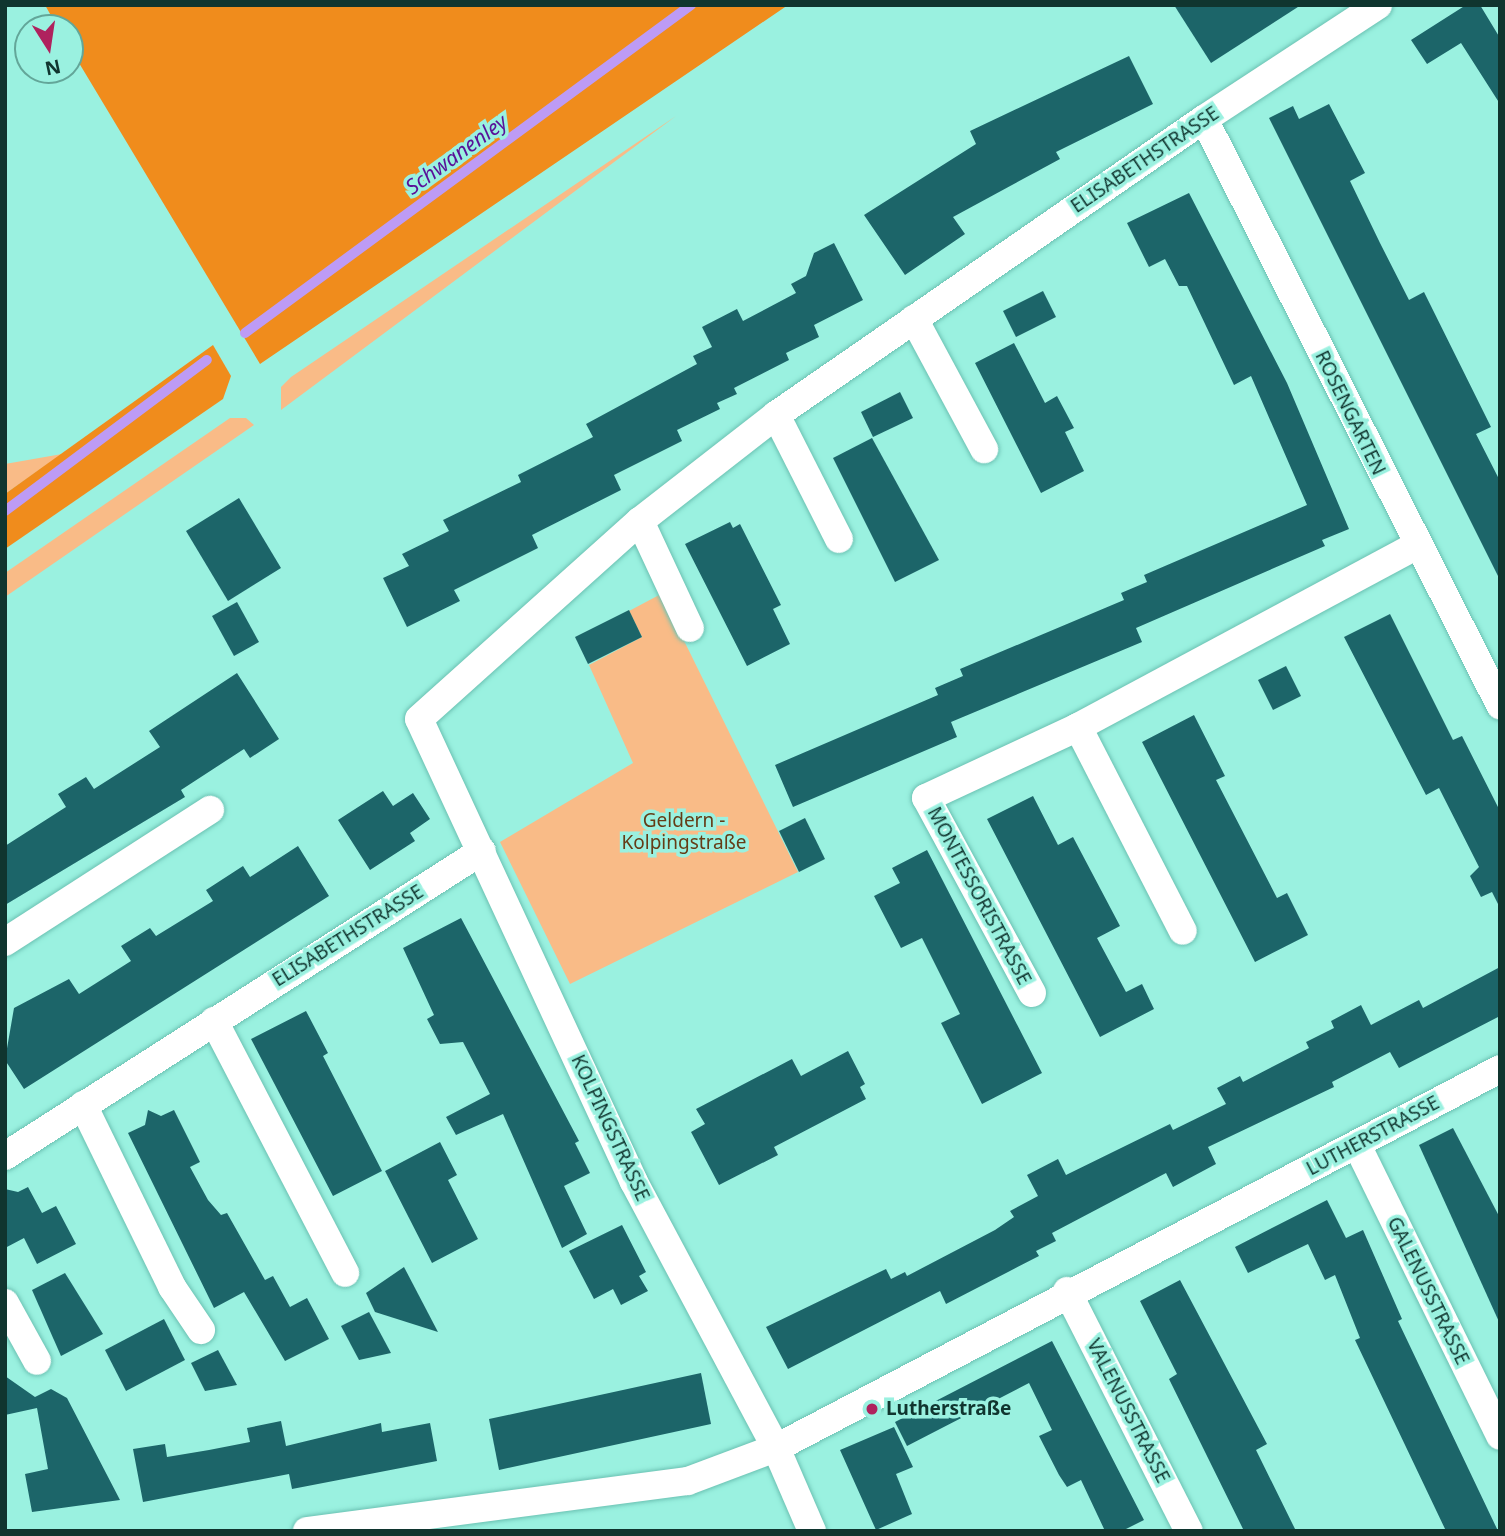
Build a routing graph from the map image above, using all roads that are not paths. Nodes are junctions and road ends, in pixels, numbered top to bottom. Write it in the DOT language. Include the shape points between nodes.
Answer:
graph roads {
  1 [pos="1378,5"];
  2 [pos="1204,118"];
  3 [pos="914,319"];
  4 [pos="776,415"];
  5 [pos="984,449"];
  6 [pos="640,521"];
  7 [pos="839,540"];
  8 [pos="1416,546"];
  9 [pos="690,628"];
  10 [pos="1500,705"];
  11 [pos="419,719"];
  12 [pos="1078,727"];
  13 [pos="210,810"];
  14 [pos="482,851"];
  15 [pos="1183,931"];
  16 [pos="5,942"];
  17 [pos="1032,993"];
  18 [pos="214,1021"];
  19 [pos="1500,1069"];
  20 [pos="83,1105"];
  21 [pos="1357,1145"];
  22 [pos="5,1156"];
  23 [pos="345,1273"];
  24 [pos="1067,1291"];
  25 [pos="5,1303"];
  26 [pos="201,1330"];
  27 [pos="37,1361"];
  28 [pos="1500,1436"];
  29 [pos="776,1448"];
  30 [pos="467,1521"];
  31 [pos="307,1531"];
  32 [pos="812,1531"];
  33 [pos="1189,1531"];
  1 -- 2 [label="street, ELISABETHSTRASSE"];
  2 -- 3 [label="street, ELISABETHSTRASSE"];
  2 -- 8 [label="street, ROSENGARTEN"];
  3 -- 4 [label="street, ELISABETHSTRASSE"];
  3 -- 5 [label="street"];
  4 -- 6 [label="street, ELISABETHSTRASSE"];
  4 -- 7 [label="street"];
  6 -- 9 [label="street"];
  6 -- 11 [label="street, ELISABETHSTRASSE"];
  8 -- 10 [label="street, ROSENGARTEN"];
  8 -- 12 [label="street, MONTESSORISTRASSE"];
  11 -- 14 [label="street, KOLPINGSTRASSE"];
  12 -- 15 [label="street"];
  12 -- 17 [label="street, MONTESSORISTRASSE" via="926,798"];
  13 -- 16 [label="street"];
  14 -- 18 [label="street, ELISABETHSTRASSE"];
  14 -- 29 [label="street, KOLPINGSTRASSE" via="634,1182"];
  18 -- 20 [label="street, ELISABETHSTRASSE"];
  18 -- 23 [label="street"];
  19 -- 21 [label="street, LUTHERSTRASSE"];
  20 -- 22 [label="street, ELISABETHSTRASSE"];
  20 -- 26 [label="street" via="172,1287"];
  21 -- 24 [label="street, LUTHERSTRASSE"];
  21 -- 28 [label="street, GALENUSSTRASSE"];
  24 -- 29 [label="street, LUTHERSTRASSE"];
  24 -- 33 [label="street, VALENUSSTRASSE"];
  25 -- 27 [label="street"];
  29 -- 30 [label="street, LUTHERSTRASSE" via="688,1481"];
  29 -- 32 [label="street, KOLPINGSTRASSE"];
  30 -- 31 [label="street, LUTHERSTRASSE"];
}
